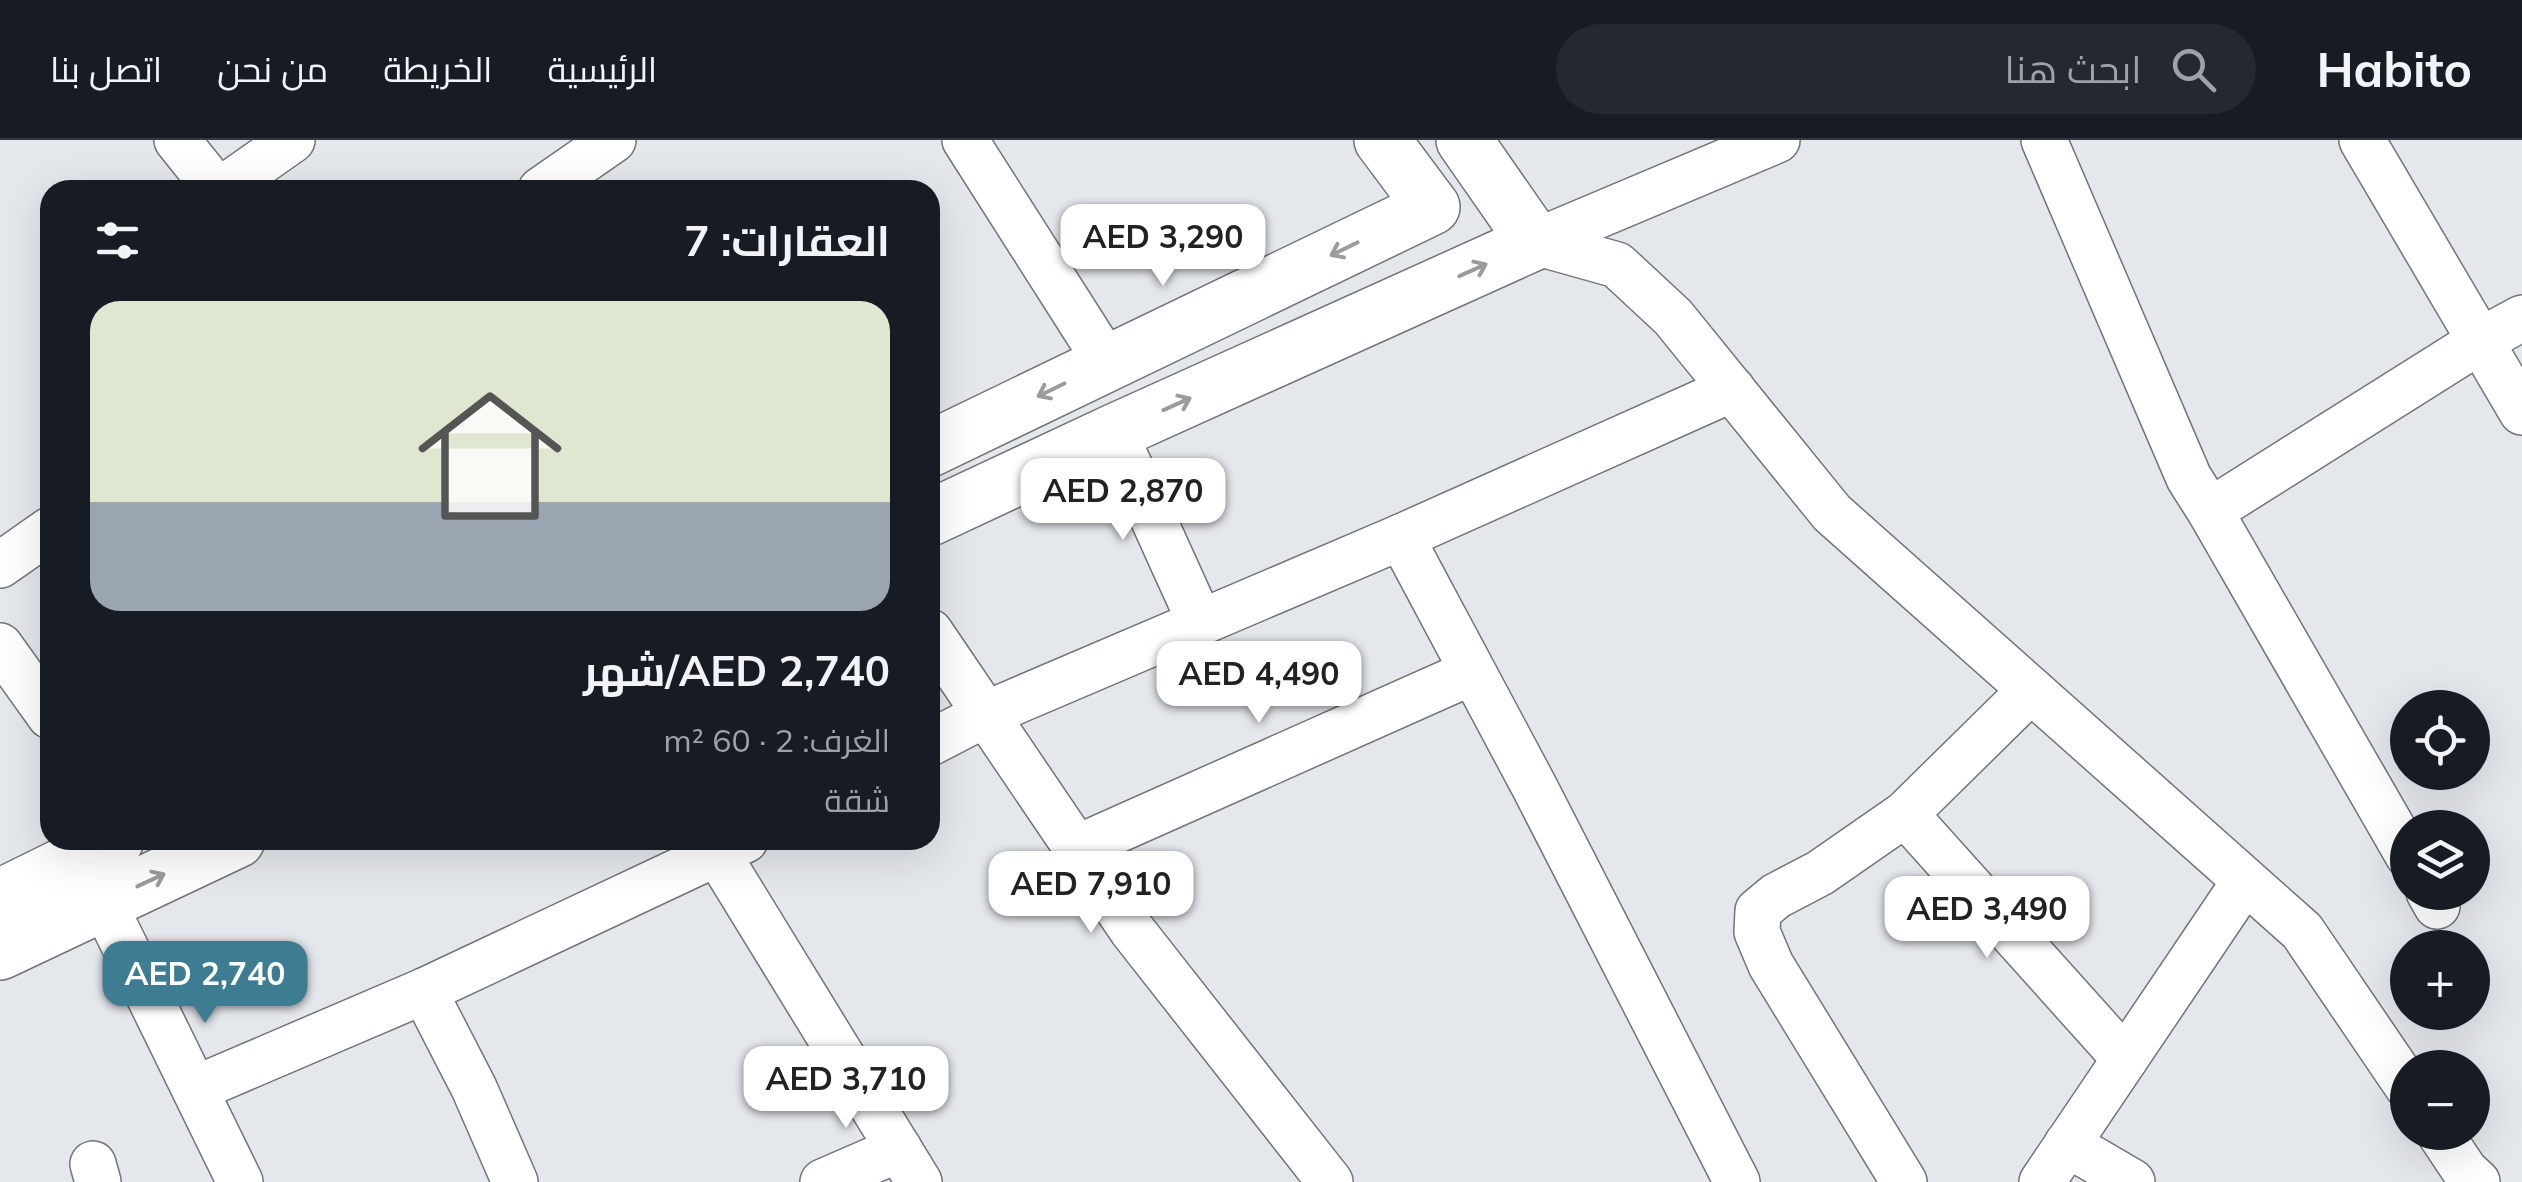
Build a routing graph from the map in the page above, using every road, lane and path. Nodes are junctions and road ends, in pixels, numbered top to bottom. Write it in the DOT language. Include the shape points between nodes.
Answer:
graph roads {
  1 [pos="178,140"];
  2 [pos="292,140"];
  3 [pos="614,140"];
  4 [pos="965,140"];
  5 [pos="1382,140"];
  6 [pos="1464,140"];
  7 [pos="1778,140"];
  8 [pos="2044,140"];
  9 [pos="2362,140"];
  10 [pos="211,180"];
  11 [pos="234,180"];
  12 [pos="556,180"];
  13 [pos="1535,242"];
  14 [pos="2522,318"];
  15 [pos="2480,341"];
  16 [pos="1107,363"];
  17 [pos="1732,389"];
  18 [pos="2522,412"];
  19 [pos="1114,432"];
  20 [pos="940,443"];
  21 [pos="2210,511"];
  22 [pos="940,513"];
  23 [pos="40,537"];
  24 [pos="1401,537"];
  25 [pos="0,565"];
  26 [pos="1200,622"];
  27 [pos="0,646"];
  28 [pos="940,647"];
  29 [pos="1472,672"];
  30 [pos="2030,690"];
  31 [pos="40,702"];
  32 [pos="986,714"];
  33 [pos="940,738"];
  34 [pos="1905,814"];
  35 [pos="2390,824"];
  36 [pos="1076,848"];
  37 [pos="96,850"];
  38 [pos="215,850"];
  39 [pos="714,850"];
  40 [pos="727,850"];
  41 [pos="2246,881"];
  42 [pos="0,897"];
  43 [pos="103,902"];
  44 [pos="0,952"];
  45 [pos="424,991"];
  46 [pos="2125,1059"];
  47 [pos="2390,1060"];
  48 [pos="195,1090"];
  49 [pos="2068,1144"];
  50 [pos="2451,1150"];
  51 [pos="909,1165"];
  52 [pos="240,1182"];
  53 [pos="516,1182"];
  54 [pos="823,1182"];
  55 [pos="1330,1182"];
  56 [pos="1737,1182"];
  57 [pos="1904,1182"];
  58 [pos="2042,1182"];
  59 [pos="2132,1182"];
  60 [pos="2476,1182"];
  1 -- 10 [label="street"];
  2 -- 11 [label="street"];
  3 -- 12 [label="street"];
  4 -- 16 [label="street"];
  5 -- 16 [label="main road, one-way" via="1432,207"];
  6 -- 13 [label="main road"];
  7 -- 13 [label="street"];
  8 -- 21 [label="street" via="2188,478"];
  9 -- 15 [label="street"];
  13 -- 17 [label="street" via="1617,264"];
  19 -- 13 [label="main road, one-way"];
  14 -- 15 [label="street"];
  15 -- 18 [label="street"];
  15 -- 21 [label="street"];
  16 -- 20 [label="main road, one-way"];
  17 -- 24 [label="street"];
  17 -- 30 [label="street" via="1832,513"];
  19 -- 22 [label="main road"];
  19 -- 26 [label="street"];
  21 -- 35 [label="street"];
  23 -- 25 [label="street"];
  24 -- 26 [label="street"];
  24 -- 29 [label="street"];
  26 -- 32 [label="street"];
  27 -- 31 [label="street"];
  28 -- 32 [label="street"];
  29 -- 36 [label="street"];
  29 -- 56 [label="street"];
  30 -- 34 [label="street"];
  30 -- 41 [label="street"];
  32 -- 33 [label="street"];
  32 -- 36 [label="street"];
  34 -- 46 [label="street"];
  34 -- 57 [label="street" via="1776,896 1758,911 1757,932"];
  36 -- 55 [label="street" via="1132,930"];
  37 -- 42 [label="main road"];
  43 -- 38 [label="main road, one-way"];
  39 -- 45 [label="street"];
  40 -- 51 [label="street"];
  41 -- 46 [label="street"];
  41 -- 47 [label="street" via="2302,932"];
  43 -- 44 [label="main road"];
  43 -- 48 [label="street"];
  45 -- 48 [label="street"];
  45 -- 53 [label="street"];
  46 -- 49 [label="street"];
  48 -- 52 [label="street"];
  49 -- 58 [label="street"];
  49 -- 59 [label="street"];
  50 -- 60 [label="street"];
  51 -- 54 [label="street"];
}
